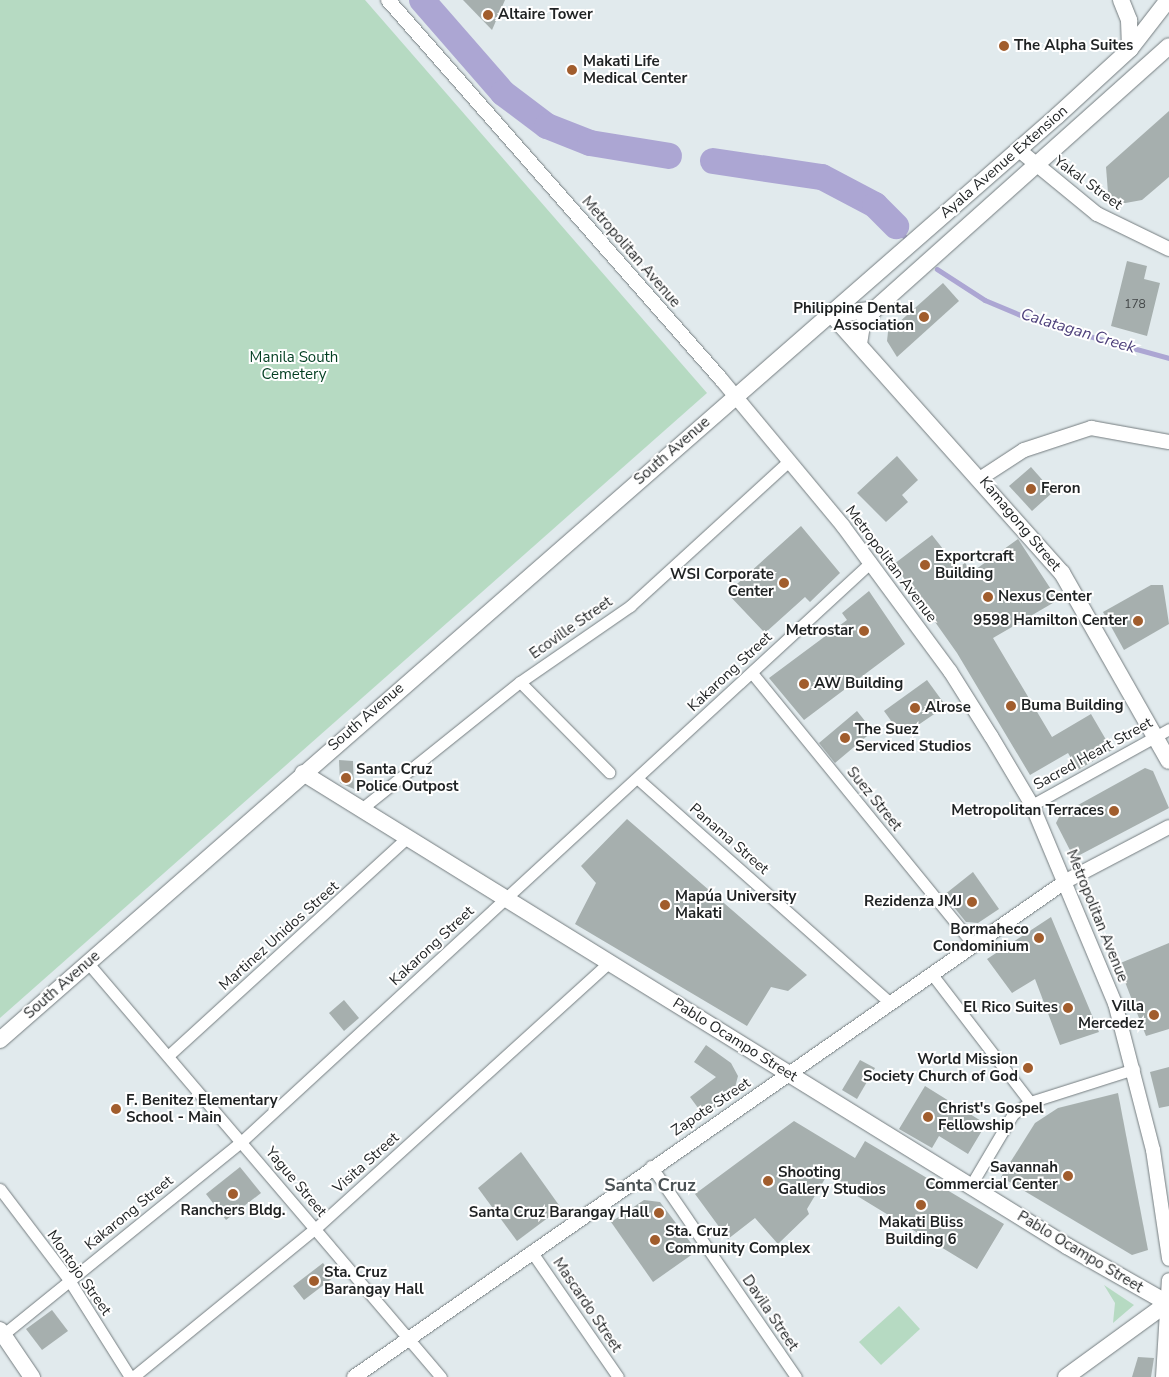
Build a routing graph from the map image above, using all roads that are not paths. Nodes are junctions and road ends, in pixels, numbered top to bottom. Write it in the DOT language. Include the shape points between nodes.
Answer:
graph roads {
  1 [pos="388,0"];
  2 [pos="1121,0"];
  3 [pos="1168,0"];
  4 [pos="1169,46"];
  5 [pos="1130,50"];
  6 [pos="1019,150"];
  7 [pos="1038,166"];
  8 [pos="1169,249"];
  9 [pos="875,309"];
  10 [pos="832,315"];
  11 [pos="859,344"];
  12 [pos="735,397"];
  13 [pos="1169,442"];
  14 [pos="789,461"];
  15 [pos="981,478"];
  16 [pos="871,562"];
  17 [pos="752,673"];
  18 [pos="520,682"];
  19 [pos="1163,733"];
  20 [pos="1169,761"];
  21 [pos="609,772"];
  22 [pos="303,773"];
  23 [pos="638,779"];
  24 [pos="1032,805"];
  25 [pos="360,810"];
  26 [pos="1169,827"];
  27 [pos="407,838"];
  28 [pos="1066,881"];
  29 [pos="508,898"];
  30 [pos="974,944"];
  31 [pos="610,962"];
  32 [pos="88,963"];
  33 [pos="932,973"];
  34 [pos="889,1002"];
  35 [pos="0,1040"];
  36 [pos="169,1055"];
  37 [pos="1134,1069"];
  38 [pos="788,1074"];
  39 [pos="1030,1102"];
  40 [pos="242,1141"];
  41 [pos="652,1166"];
  42 [pos="971,1185"];
  43 [pos="0,1189"];
  44 [pos="316,1228"];
  45 [pos="531,1251"];
  46 [pos="1169,1259"];
  47 [pos="69,1280"];
  48 [pos="1169,1280"];
  49 [pos="1169,1303"];
  50 [pos="1,1334"];
  51 [pos="411,1337"];
  52 [pos="32,1377"];
  53 [pos="131,1377"];
  54 [pos="354,1377"];
  55 [pos="441,1377"];
  56 [pos="618,1377"];
  57 [pos="796,1377"];
  58 [pos="1066,1377"];
  59 [pos="1163,1377"];
  1 -- 12 [label="street, Metropolitan Avenue"];
  2 -- 5 [label="main road" via="1129,20"];
  3 -- 5 [label="main road, Ayala Avenue Extension"];
  4 -- 7 [label="main road, Ayala Avenue Extension"];
  5 -- 6 [label="main road, Ayala Avenue Extension"];
  6 -- 7 [label="street, Yakal Street"];
  6 -- 10 [label="main road, Ayala Avenue Extension"];
  7 -- 8 [label="street, Yakal Street" via="1097,214"];
  7 -- 9 [label="main road, Ayala Avenue Extension"];
  9 -- 10 [label="main road"];
  9 -- 11 [label="main road, Ayala Avenue Extension" via="862,326"];
  10 -- 11 [label="main road, Kamagong Street"];
  10 -- 12 [label="main road, Ayala Avenue Extension"];
  11 -- 15 [label="main road, Kamagong Street"];
  12 -- 14 [label="street, Metropolitan Avenue"];
  12 -- 22 [label="main road, South Avenue"];
  13 -- 15 [label="street" via="1091,428 1024,450"];
  14 -- 16 [label="street, Metropolitan Avenue"];
  14 -- 18 [label="street, Ecoville Street" via="630,606"];
  15 -- 19 [label="main road, Kamagong Street" via="1062,573"];
  16 -- 17 [label="street, Kakarong Street"];
  16 -- 24 [label="street, Metropolitan Avenue" via="950,671"];
  17 -- 23 [label="street, Kakarong Street"];
  17 -- 30 [label="street, Suez Street"];
  18 -- 21 [label="street"];
  18 -- 25 [label="street, Ecoville Street"];
  19 -- 20 [label="main road, Kamagong Street"];
  19 -- 24 [label="street, Sacred Heart Street"];
  22 -- 25 [label="main road, Pablo Ocampo Street"];
  22 -- 32 [label="main road, South Avenue"];
  23 -- 29 [label="street, Kakarong Street"];
  23 -- 34 [label="street, Panama Street"];
  24 -- 28 [label="street, Metropolitan Avenue"];
  25 -- 27 [label="main road, Pablo Ocampo Street"];
  26 -- 28 [label="street, Zapote Street"];
  27 -- 29 [label="main road, Pablo Ocampo Street"];
  27 -- 36 [label="street, Martinez Unidos Street"];
  28 -- 30 [label="street, Zapote Street"];
  28 -- 37 [label="street, Metropolitan Avenue" via="1114,1003"];
  29 -- 31 [label="main road, Pablo Ocampo Street"];
  29 -- 40 [label="street, Kakarong Street"];
  30 -- 33 [label="street, Zapote Street"];
  31 -- 38 [label="main road, Pablo Ocampo Street"];
  31 -- 44 [label="street, Visita Street"];
  32 -- 35 [label="main road, South Avenue"];
  32 -- 36 [label="street, Yague Street"];
  33 -- 34 [label="street, Zapote Street"];
  33 -- 39 [label="street"];
  34 -- 38 [label="street, Zapote Street"];
  36 -- 40 [label="street, Yague Street"];
  37 -- 39 [label="street"];
  37 -- 46 [label="street, Metropolitan Avenue" via="1153,1150"];
  38 -- 41 [label="street, Zapote Street"];
  38 -- 42 [label="main road, Pablo Ocampo Street"];
  39 -- 42 [label="street" via="1013,1114"];
  40 -- 44 [label="street, Yague Street"];
  40 -- 47 [label="street, Kakarong Street"];
  41 -- 45 [label="street, Zapote Street"];
  41 -- 57 [label="street, Davila Street"];
  42 -- 49 [label="main road, Pablo Ocampo Street"];
  43 -- 47 [label="street, Montojo Street"];
  44 -- 51 [label="street, Yague Street"];
  44 -- 53 [label="street, Visita Street"];
  45 -- 51 [label="street, Zapote Street"];
  45 -- 56 [label="street, Mascardo Street"];
  47 -- 50 [label="street, Kakarong Street"];
  47 -- 53 [label="street, Montojo Street"];
  48 -- 49 [label="street"];
  49 -- 58 [label="main road"];
  49 -- 59 [label="street"];
  50 -- 52 [label="main road"];
  51 -- 54 [label="street, Zapote Street"];
  51 -- 55 [label="street, Yague Street"];
}
